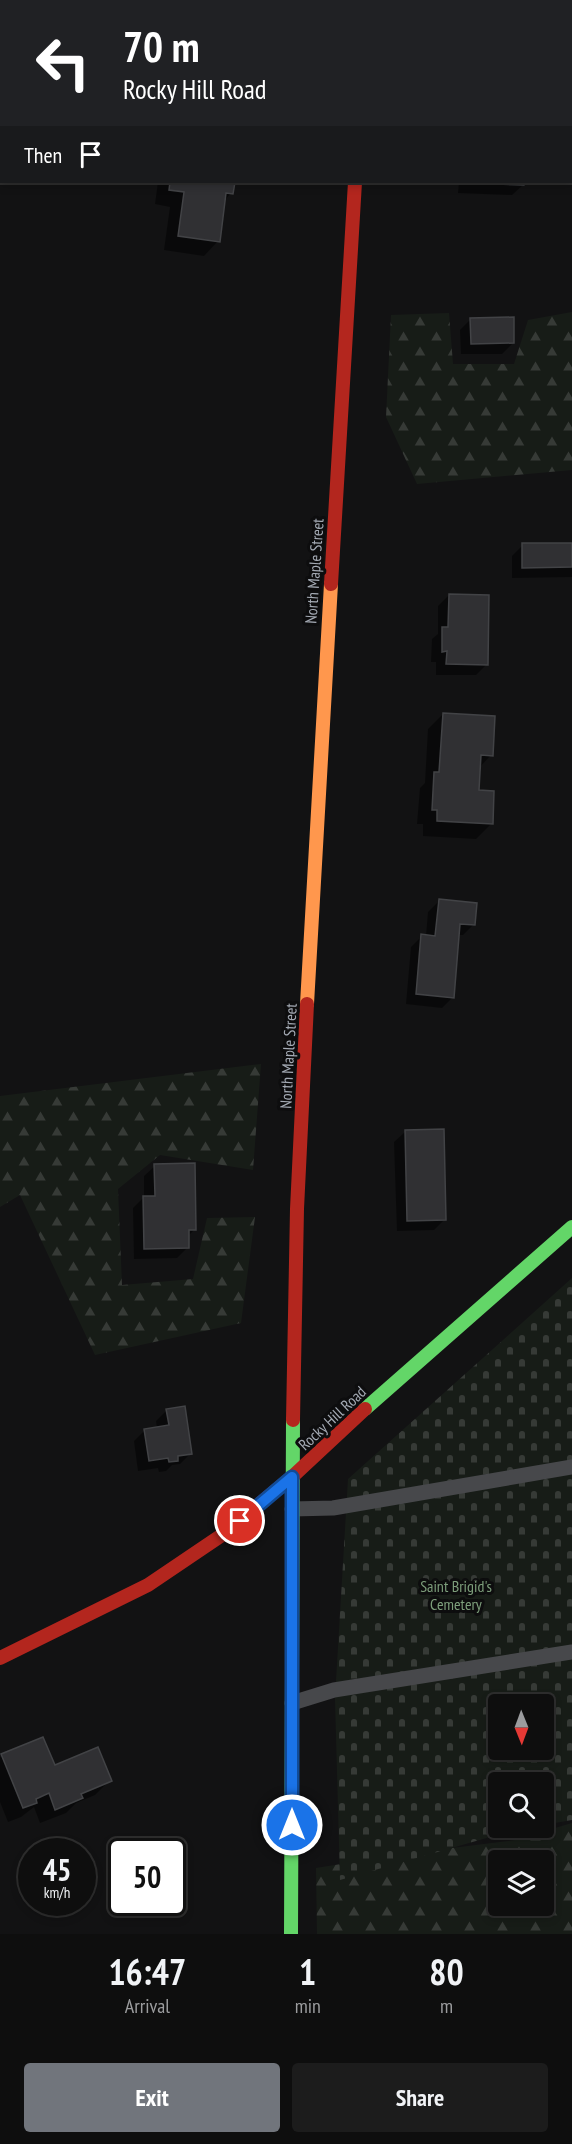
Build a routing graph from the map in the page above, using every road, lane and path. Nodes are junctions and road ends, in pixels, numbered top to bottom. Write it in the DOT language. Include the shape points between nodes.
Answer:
graph roads {
  1 [pos="355,183"];
  2 [pos="572,1227"];
  3 [pos="572,1467"];
  4 [pos="292,1477"];
  5 [pos="292,1509"];
  6 [pos="572,1652"];
  7 [pos="0,1658"];
  8 [pos="292,1703"];
  9 [pos="291,1934"];
  1 -- 4 [label="main road, North Maple Street" via="310,926 297,1209"];
  2 -- 4 [label="main road, Rocky Hill Road"];
  3 -- 5 [label="lane" via="333,1508"];
  4 -- 5 [label="main road, North Maple Street"];
  4 -- 7 [label="main road, Rocky Hill Road" via="222,1534 148,1585"];
  5 -- 8 [label="main road, North Maple Street"];
  6 -- 8 [label="lane" via="334,1690"];
  8 -- 9 [label="main road, North Maple Street"];
}
